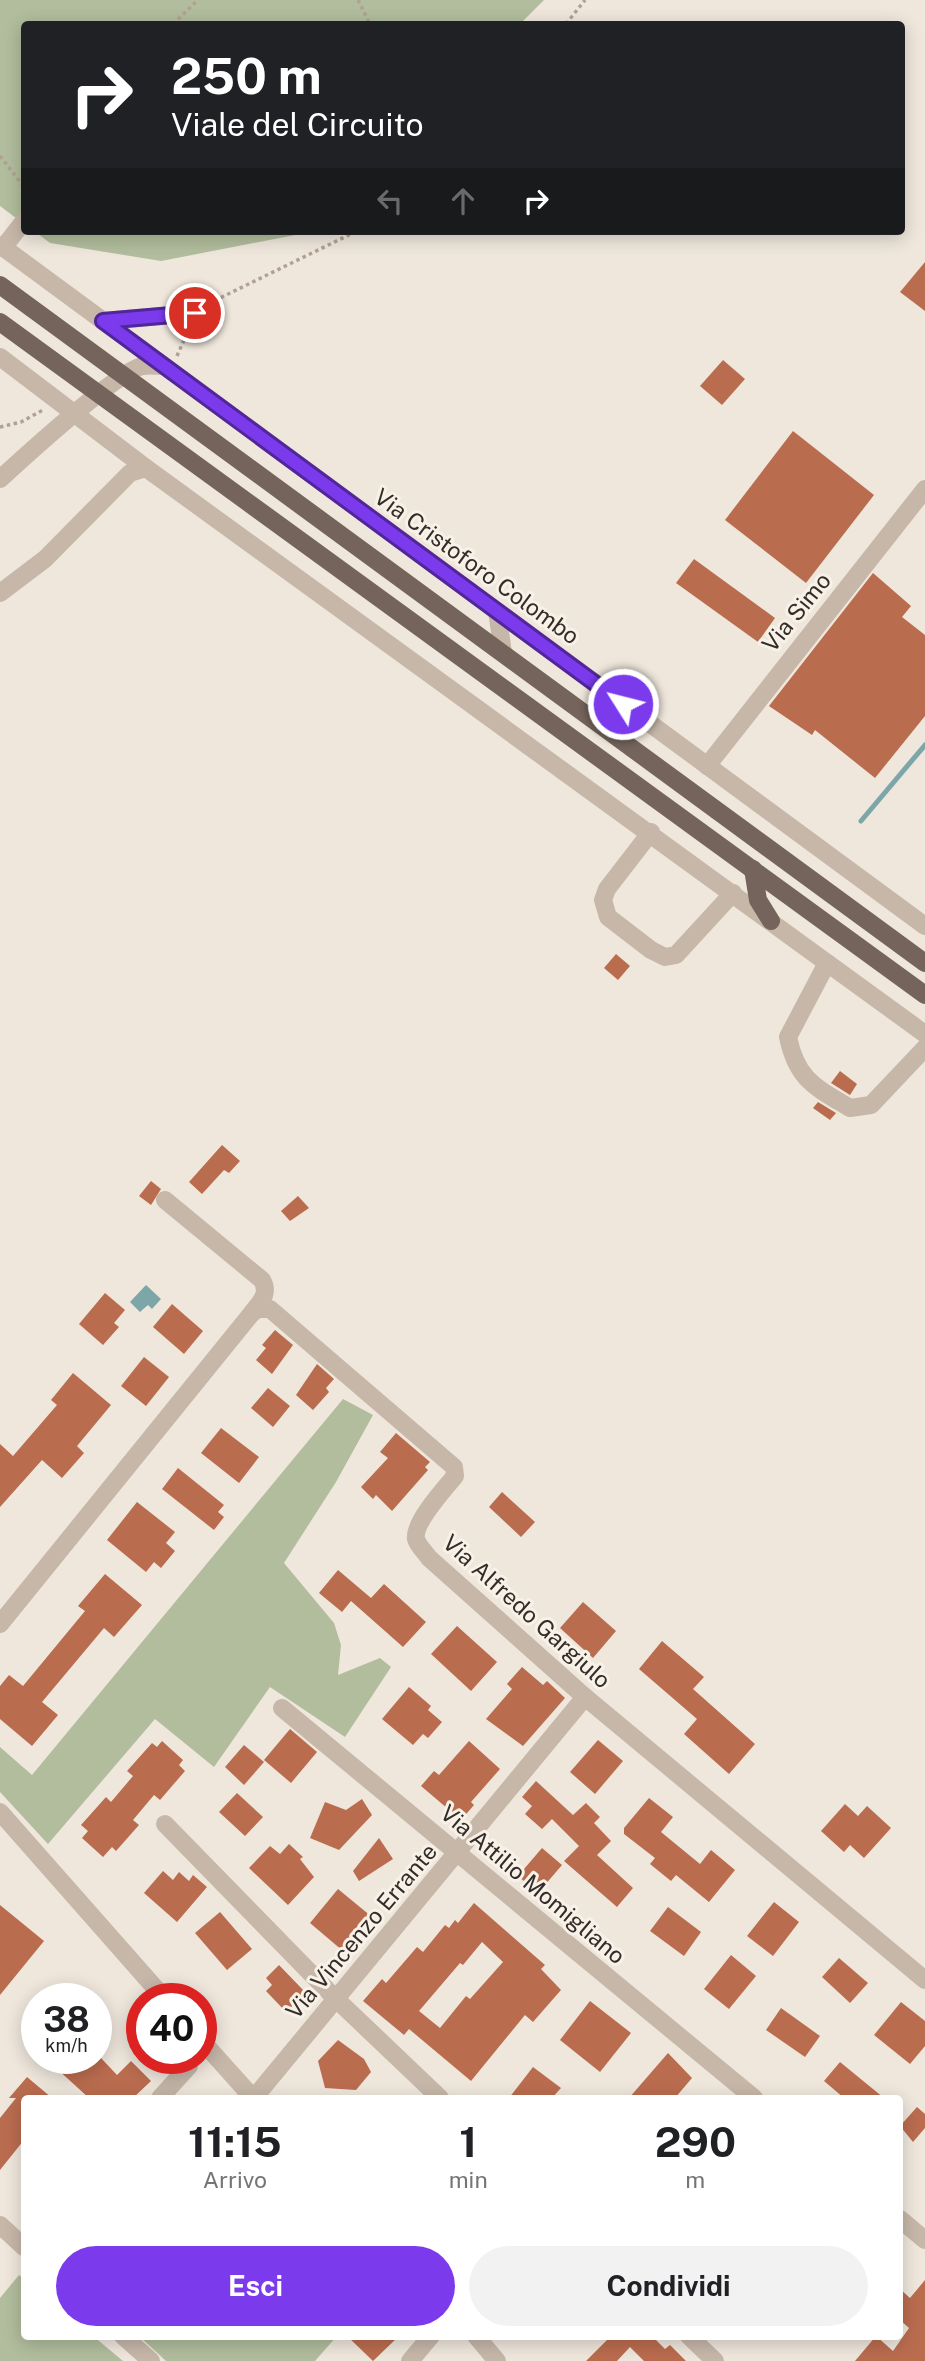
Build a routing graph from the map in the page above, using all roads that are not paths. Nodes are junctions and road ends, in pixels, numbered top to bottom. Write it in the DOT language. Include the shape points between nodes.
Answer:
graph roads {
  1 [pos="21,225"];
  2 [pos="2,247"];
  3 [pos="0,285"];
  4 [pos="195,306"];
  5 [pos="103,321"];
  6 [pos="0,322"];
  7 [pos="0,357"];
  8 [pos="164,366"];
  9 [pos="125,376"];
  10 [pos="98,396"];
  11 [pos="74,415"];
  12 [pos="146,468"];
  13 [pos="0,479"];
  14 [pos="925,489"];
  15 [pos="0,593"];
  16 [pos="497,611"];
  17 [pos="503,653"];
  18 [pos="707,766"];
  19 [pos="651,832"];
  20 [pos="752,869"];
  21 [pos="733,893"];
  22 [pos="771,921"];
  23 [pos="925,926"];
  24 [pos="827,963"];
  25 [pos="925,963"];
  26 [pos="925,995"];
  27 [pos="925,1034"];
  28 [pos="925,1048"];
  29 [pos="165,1200"];
  30 [pos="252,1313"];
  31 [pos="0,1624"];
  32 [pos="585,1697"];
  33 [pos="282,1708"];
  34 [pos="0,1812"];
  35 [pos="165,1824"];
  36 [pos="457,1853"];
  37 [pos="925,1980"];
  38 [pos="151,1983"];
  39 [pos="335,1998"];
  40 [pos="217,2058"];
  41 [pos="182,2074"];
  42 [pos="163,2095"];
  43 [pos="251,2095"];
  44 [pos="256,2095"];
  45 [pos="437,2095"];
  46 [pos="750,2095"];
  47 [pos="903,2222"];
  48 [pos="0,2225"];
  49 [pos="925,2240"];
  50 [pos="21,2244"];
  51 [pos="127,2340"];
  52 [pos="428,2340"];
  53 [pos="479,2340"];
  54 [pos="693,2340"];
  55 [pos="151,2361"];
  56 [pos="410,2361"];
  57 [pos="497,2361"];
  58 [pos="715,2361"];
  1 -- 2 [label="street"];
  2 -- 5 [label="street, Via Cristoforo Colombo"];
  3 -- 9 [label="main road"];
  4 -- 5 [label="street"];
  5 -- 8 [label="street, Via Cristoforo Colombo"];
  6 -- 10 [label="main road"];
  7 -- 11 [label="street"];
  8 -- 9 [label="street" via="140,366"];
  8 -- 16 [label="street, Via Cristoforo Colombo"];
  9 -- 10 [label="street"];
  9 -- 17 [label="main road"];
  10 -- 11 [label="street"];
  10 -- 20 [label="main road"];
  11 -- 12 [label="street"];
  11 -- 13 [label="street"];
  12 -- 15 [label="street" via="130,473 45,559"];
  12 -- 19 [label="street"];
  14 -- 18 [label="street, Via Simo"];
  16 -- 17 [label="street"];
  16 -- 18 [label="street, Via Cristoforo Colombo"];
  17 -- 25 [label="main road"];
  18 -- 23 [label="street, Via Cristoforo Colombo"];
  19 -- 21 [label="street"];
  19 -- 21 [label="street" via="603,900 608,916 650,950 664,957 676,955"];
  20 -- 22 [label="main road" via="758,900"];
  20 -- 26 [label="main road"];
  21 -- 22 [label="street"];
  22 -- 24 [label="street"];
  24 -- 27 [label="street"];
  24 -- 28 [label="street" via="788,1037 798,1070 809,1083 850,1108 871,1105"];
  29 -- 30 [label="street" via="262,1280 265,1295"];
  30 -- 31 [label="street"];
  30 -- 32 [label="street, Via Alfredo Gargiulo" via="264,1308 276,1312 454,1467 455,1476 420,1523 416,1533 419,1545"];
  32 -- 36 [label="street, Via Vincenzo Errante"];
  32 -- 37 [label="street, Via Alfredo Gargiulo"];
  33 -- 36 [label="street, Via Attilio Momigliano"];
  34 -- 38 [label="street"];
  35 -- 39 [label="street"];
  36 -- 39 [label="street, Via Vincenzo Errante"];
  36 -- 46 [label="street, Via Attilio Momigliano"];
  39 -- 44 [label="street, Via Vincenzo Errante"];
  39 -- 45 [label="street"];
  40 -- 43 [label="street"];
  41 -- 42 [label="street"];
  47 -- 49 [label="street"];
  48 -- 50 [label="street"];
  51 -- 55 [label="street"];
  52 -- 56 [label="street"];
  53 -- 57 [label="street"];
  54 -- 58 [label="street"];
}
